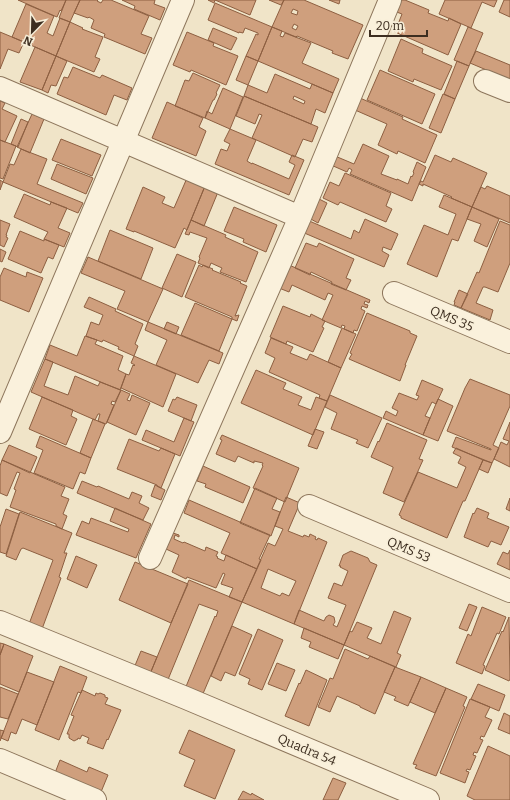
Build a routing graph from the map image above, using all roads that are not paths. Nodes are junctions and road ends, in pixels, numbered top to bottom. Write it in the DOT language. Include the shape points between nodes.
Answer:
graph roads {
  1 [pos="183,0"];
  2 [pos="390,0"];
  3 [pos="486,81"];
  4 [pos="0,88"];
  5 [pos="510,91"];
  6 [pos="123,141"];
  7 [pos="300,217"];
  8 [pos="394,293"];
  9 [pos="510,342"];
  10 [pos="0,432"];
  11 [pos="309,506"];
  12 [pos="150,558"];
  13 [pos="510,591"];
  14 [pos="0,622"];
  15 [pos="0,760"];
  16 [pos="95,800"];
  17 [pos="428,800"];
  1 -- 6 [label="street"];
  2 -- 7 [label="street"];
  3 -- 5 [label="street"];
  4 -- 6 [label="street"];
  6 -- 7 [label="street"];
  6 -- 10 [label="street"];
  7 -- 12 [label="street"];
  8 -- 9 [label="street, QMS 35"];
  11 -- 13 [label="street, QMS 53"];
  14 -- 17 [label="street, Quadra 54"];
  15 -- 16 [label="street"];
}
